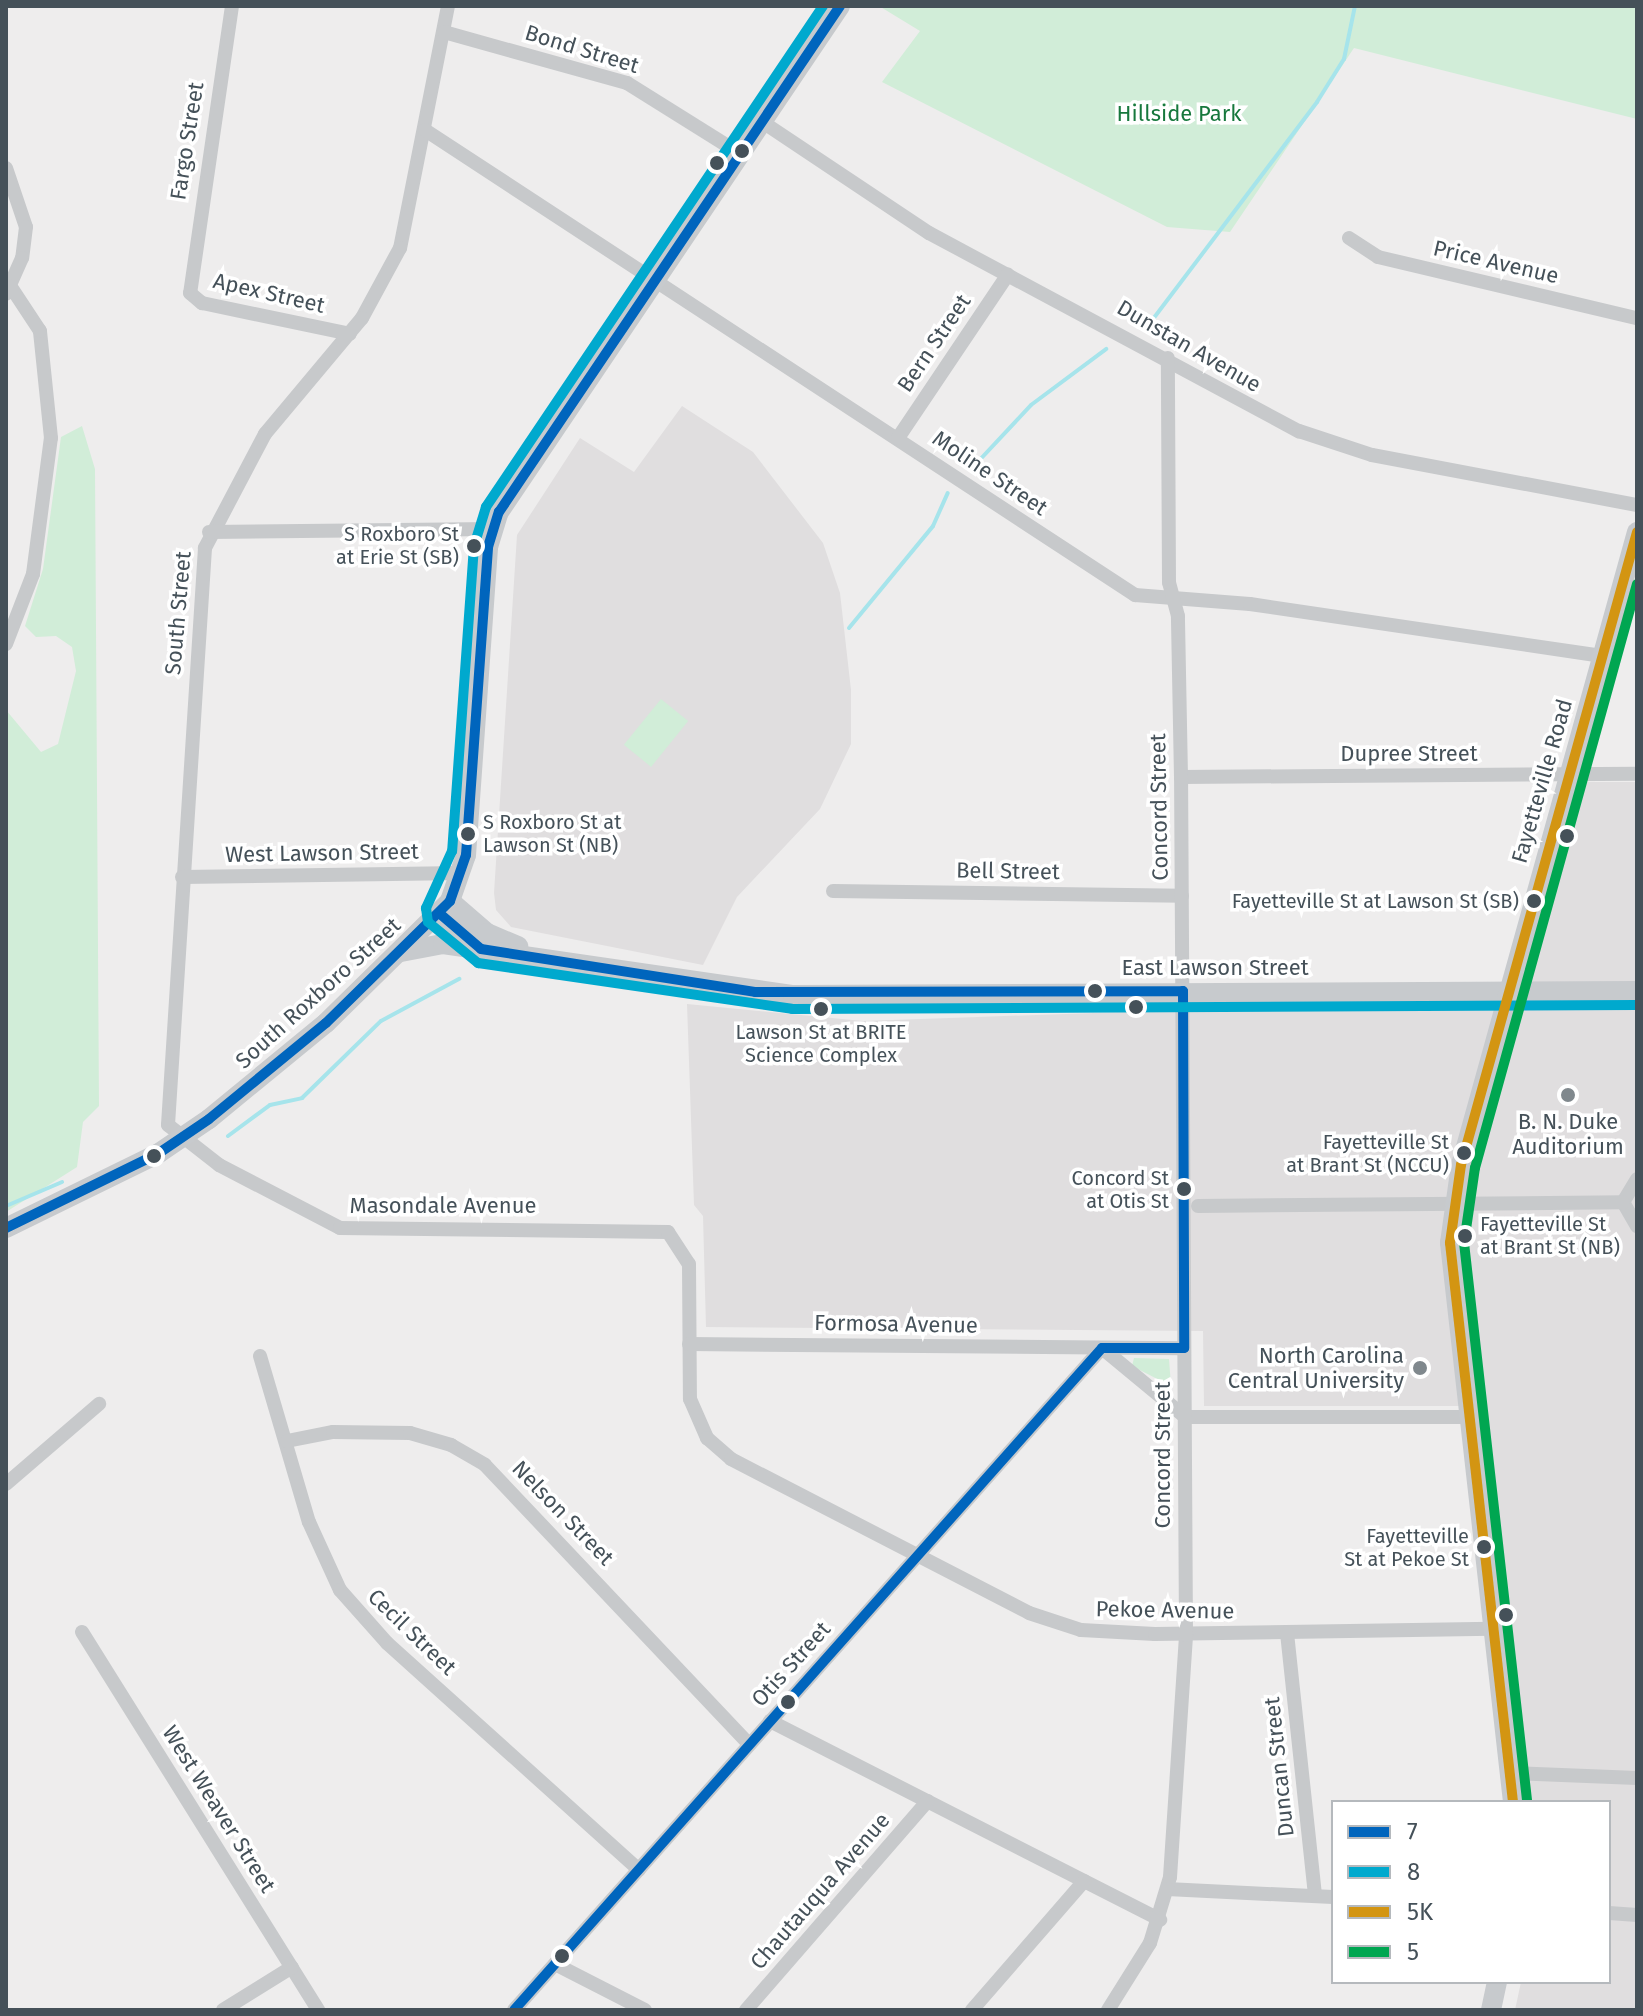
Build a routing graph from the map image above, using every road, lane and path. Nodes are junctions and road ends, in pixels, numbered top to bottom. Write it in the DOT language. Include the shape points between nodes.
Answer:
graph roads {
  1 [pos="232,6"];
  2 [pos="448,6"];
  3 [pos="840,6"];
  4 [pos="444,32"];
  5 [pos="761,121"];
  6 [pos="425,130"];
  7 [pos="739,153"];
  8 [pos="6,168"];
  9 [pos="1349,238"];
  10 [pos="1008,274"];
  11 [pos="657,276"];
  12 [pos="188,284"];
  13 [pos="8,290"];
  14 [pos="1637,318"];
  15 [pos="350,334"];
  16 [pos="1168,358"];
  17 [pos="898,438"];
  18 [pos="1637,505"];
  19 [pos="493,529"];
  20 [pos="209,532"];
  21 [pos="1637,532"];
  22 [pos="1175,600"];
  23 [pos="6,644"];
  24 [pos="1602,656"];
  25 [pos="1568,774"];
  26 [pos="1637,774"];
  27 [pos="1181,777"];
  28 [pos="462,873"];
  29 [pos="182,877"];
  30 [pos="833,891"];
  31 [pos="1182,896"];
  32 [pos="445,907"];
  33 [pos="481,949"];
  34 [pos="401,952"];
  35 [pos="556,957"];
  36 [pos="1508,990"];
  37 [pos="1183,991"];
  38 [pos="1637,991"];
  39 [pos="180,1140"];
  40 [pos="1637,1179"];
  41 [pos="1623,1202"];
  42 [pos="1455,1204"];
  43 [pos="1198,1206"];
  44 [pos="1637,1226"];
  45 [pos="6,1228"];
  46 [pos="689,1285"];
  47 [pos="689,1344"];
  48 [pos="1102,1348"];
  49 [pos="1184,1348"];
  50 [pos="260,1356"];
  51 [pos="99,1404"];
  52 [pos="1185,1417"];
  53 [pos="1466,1417"];
  54 [pos="287,1441"];
  55 [pos="6,1484"];
  56 [pos="918,1556"];
  57 [pos="1492,1629"];
  58 [pos="82,1632"];
  59 [pos="1287,1633"];
  60 [pos="1186,1635"];
  61 [pos="770,1721"];
  62 [pos="749,1744"];
  63 [pos="1510,1773"];
  64 [pos="1637,1778"];
  65 [pos="1513,1800"];
  66 [pos="928,1801"];
  67 [pos="639,1870"];
  68 [pos="1084,1881"];
  69 [pos="1167,1889"];
  70 [pos="1315,1896"];
  71 [pos="1331,1897"];
  72 [pos="1611,1913"];
  73 [pos="1637,1915"];
  74 [pos="1160,1920"];
  75 [pos="555,1964"];
  76 [pos="292,1967"];
  77 [pos="1497,1984"];
  78 [pos="223,2010"];
  79 [pos="318,2010"];
  80 [pos="514,2010"];
  81 [pos="645,2010"];
  82 [pos="746,2010"];
  83 [pos="972,2010"];
  84 [pos="1108,2010"];
  85 [pos="1491,2010"];
  1 -- 12 [label="street, Fargo Street"];
  2 -- 4 [label="street, South Street"];
  3 -- 5 [label="street, South Roxboro Street"];
  4 -- 6 [label="street, South Street"];
  4 -- 7 [label="street, Bond Street" via="627,83"];
  5 -- 7 [label="street, South Roxboro Street"];
  5 -- 10 [label="street, Dunstan Avenue" via="895,212"];
  6 -- 11 [label="street, Moline Street"];
  6 -- 15 [label="street, South Street" via="400,248"];
  7 -- 11 [label="street, South Roxboro Street"];
  8 -- 13 [label="street" via="26,227"];
  9 -- 14 [label="street, Price Avenue" via="1378,257"];
  10 -- 16 [label="street, Dunstan Avenue"];
  10 -- 17 [label="street, Bern Street"];
  11 -- 17 [label="street, Moline Street"];
  11 -- 19 [label="street, South Roxboro Street"];
  12 -- 15 [label="street, Apex Street" via="202,303"];
  13 -- 23 [label="street" via="40,331 51,438 33,574"];
  15 -- 20 [label="street, South Street" via="277,417"];
  16 -- 18 [label="street, Dunstan Avenue" via="1267,416 1342,446"];
  16 -- 22 [label="street, Concord Street"];
  17 -- 22 [label="street, Moline Street" via="1121,588"];
  19 -- 20 [label="street"];
  19 -- 28 [label="street, South Roxboro Street"];
  20 -- 29 [label="street, South Street"];
  21 -- 24 [label="street, Fayetteville Road"];
  22 -- 24 [label="street, Moline Street" via="1250,604"];
  22 -- 27 [label="street, Concord Street"];
  24 -- 25 [label="street, Fayetteville Road"];
  25 -- 26 [label="street, Dupree Street"];
  25 -- 27 [label="street, Dupree Street"];
  25 -- 36 [label="street, Fayetteville Road"];
  27 -- 31 [label="street, Concord Street"];
  28 -- 29 [label="street, West Lawson Street"];
  28 -- 32 [label="street, South Roxboro Street"];
  29 -- 39 [label="street, South Street" via="165,1099 168,1125"];
  30 -- 31 [label="street, Bell Street"];
  31 -- 37 [label="street, Concord Street"];
  32 -- 33 [label="street"];
  32 -- 34 [label="street, South Roxboro Street"];
  32 -- 35 [label="street, East Lawson Street" via="491,936"];
  33 -- 34 [label="street, East Lawson Street" via="443,944"];
  33 -- 35 [label="street, East Lawson Street"];
  34 -- 39 [label="street, South Roxboro Street" via="326,1023"];
  35 -- 37 [label="street, East Lawson Street" via="793,995"];
  36 -- 37 [label="street, East Lawson Street"];
  36 -- 38 [label="street, East Lawson Street"];
  36 -- 42 [label="street, Fayetteville Road"];
  37 -- 49 [label="street, Concord Street"];
  39 -- 45 [label="street, South Roxboro Street"];
  39 -- 46 [label="street, Masondale Avenue" via="340,1228 659,1229 684,1250"];
  40 -- 41 [label="street"];
  41 -- 42 [label="street"];
  41 -- 44 [label="street"];
  42 -- 43 [label="street"];
  42 -- 53 [label="street, Fayetteville Road" via="1452,1291"];
  46 -- 47 [label="street, Pekoe Avenue"];
  47 -- 48 [label="street, Formosa Avenue"];
  47 -- 56 [label="street, Pekoe Avenue" via="693,1415 717,1448"];
  48 -- 49 [label="street, Formosa Avenue"];
  48 -- 52 [label="street"];
  48 -- 56 [label="street, Otis Street"];
  49 -- 52 [label="street, Concord Street"];
  50 -- 54 [label="street, Cecil Street"];
  51 -- 55 [label="street"];
  52 -- 53 [label="street"];
  52 -- 60 [label="street, Concord Street"];
  53 -- 57 [label="street, Fayetteville Road"];
  54 -- 62 [label="street, Nelson Street" via="333,1432 410,1433 451,1445 485,1465"];
  54 -- 67 [label="street, Cecil Street" via="322,1557 357,1612"];
  56 -- 60 [label="street, Pekoe Avenue" via="1054,1623"];
  56 -- 61 [label="street, Otis Street"];
  57 -- 59 [label="street, Pekoe Avenue"];
  57 -- 63 [label="street, Fayetteville Road"];
  58 -- 76 [label="street, West Weaver Street"];
  59 -- 60 [label="street, Pekoe Avenue"];
  59 -- 70 [label="street, Duncan Street"];
  60 -- 69 [label="street, Concord Street"];
  61 -- 62 [label="street, Otis Street"];
  61 -- 66 [label="street"];
  62 -- 67 [label="street, Otis Street"];
  63 -- 64 [label="street"];
  63 -- 65 [label="street, Fayetteville Road"];
  66 -- 68 [label="street"];
  66 -- 82 [label="street, Chautauqua Avenue"];
  67 -- 75 [label="street, Otis Street"];
  68 -- 74 [label="street"];
  68 -- 83 [label="street"];
  69 -- 70 [label="street"];
  69 -- 74 [label="street, Concord Street"];
  70 -- 71 [label="street"];
  72 -- 73 [label="street"];
  74 -- 84 [label="street, Concord Street"];
  75 -- 80 [label="street, Otis Street"];
  75 -- 81 [label="street"];
  76 -- 78 [label="street"];
  76 -- 79 [label="street, West Weaver Street"];
  77 -- 85 [label="street"];
}
